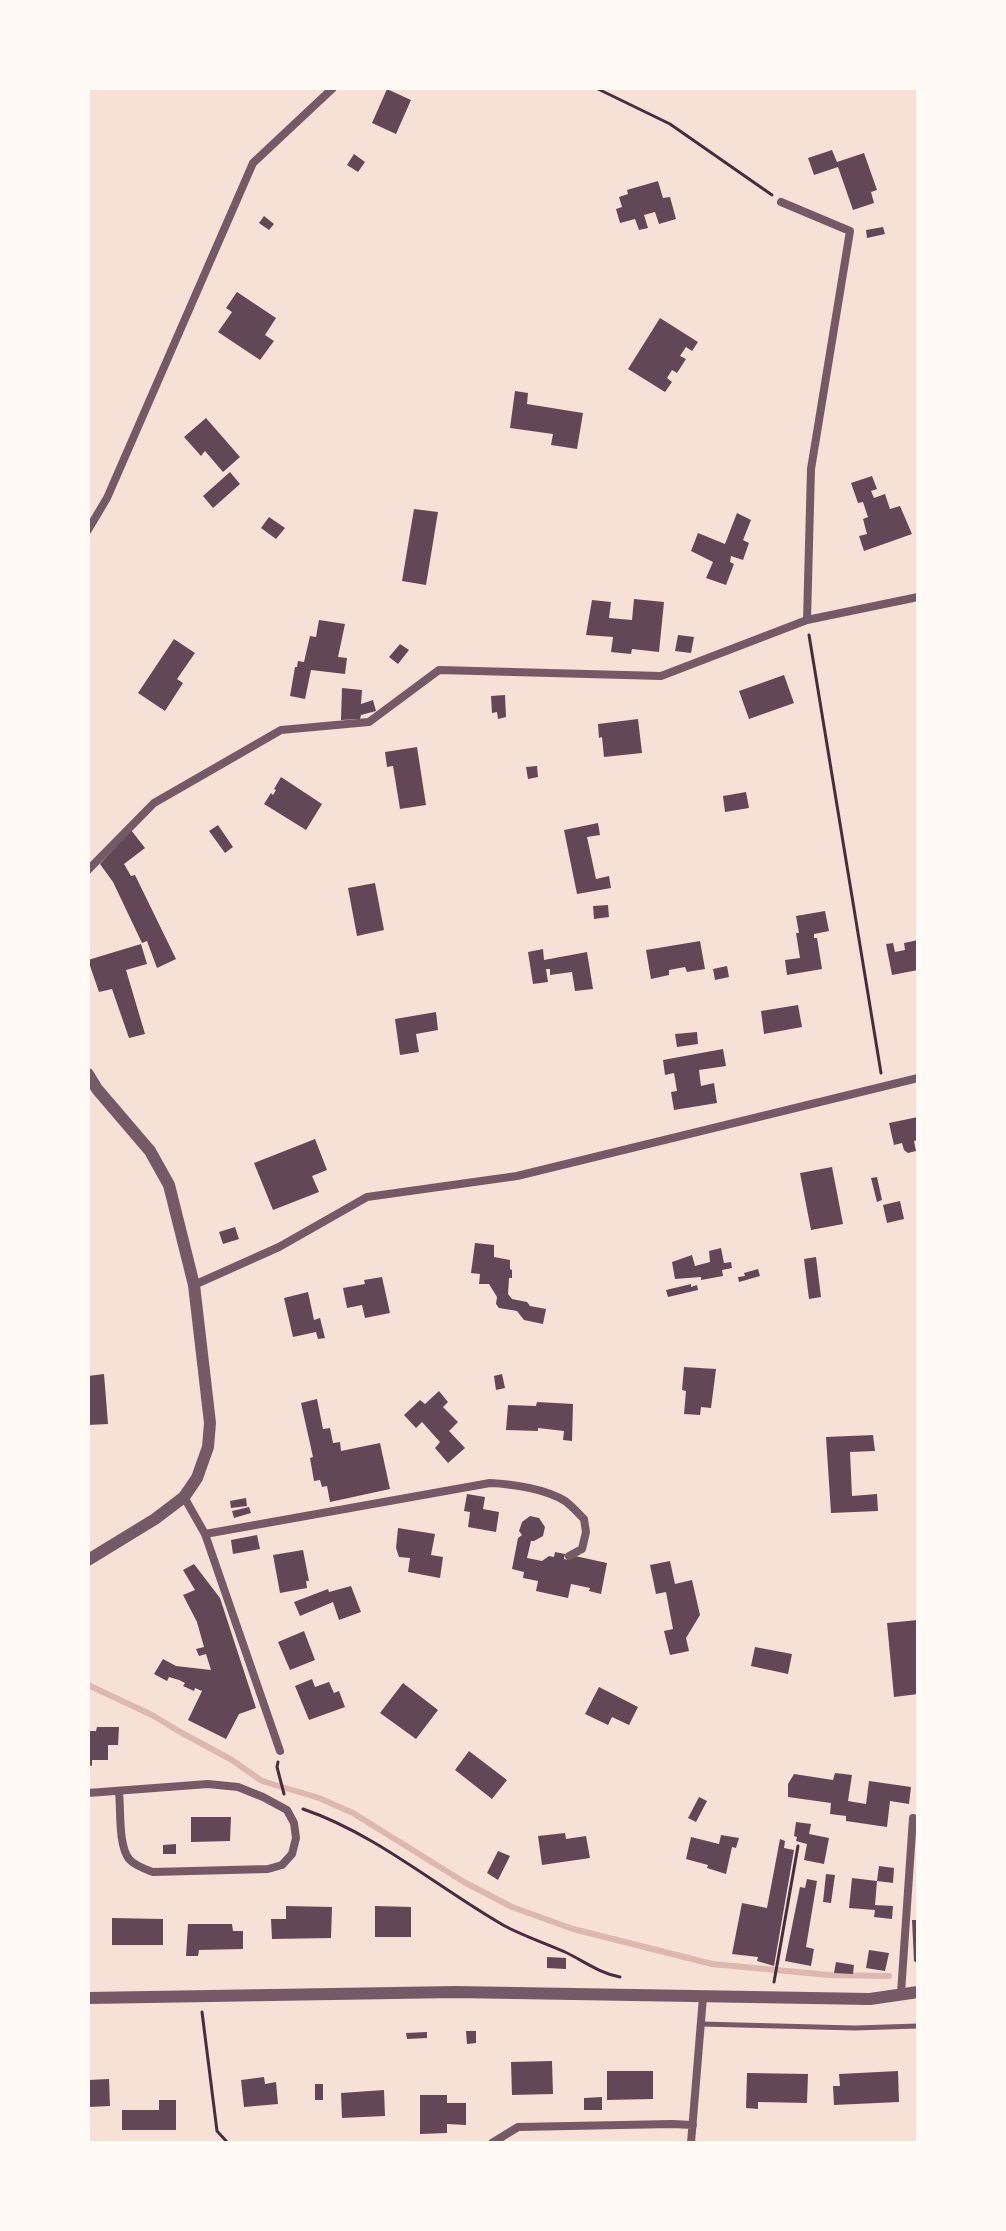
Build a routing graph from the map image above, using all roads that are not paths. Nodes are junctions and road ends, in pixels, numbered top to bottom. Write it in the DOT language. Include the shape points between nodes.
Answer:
graph roads {
  1 [pos="333,88"];
  2 [pos="781,202"];
  3 [pos="88,530"];
  4 [pos="918,597"];
  5 [pos="807,620"];
  6 [pos="88,870"];
  7 [pos="88,1074"];
  8 [pos="918,1078"];
  9 [pos="194,1285"];
  10 [pos="184,1497"];
  11 [pos="205,1534"];
  12 [pos="569,1556"];
  13 [pos="88,1560"];
  14 [pos="280,1751"];
  15 [pos="119,1792"];
  16 [pos="88,1793"];
  17 [pos="913,1818"];
  18 [pos="918,1992"];
  19 [pos="901,1993"];
  20 [pos="703,1997"];
  21 [pos="89,1999"];
  22 [pos="701,2024"];
  23 [pos="918,2026"];
  24 [pos="693,2125"];
  25 [pos="492,2143"];
  26 [pos="691,2143"];
  1 -- 3 [label="street" via="253,163 107,498"];
  2 -- 5 [label="street" via="850,231 811,469"];
  4 -- 5 [label="street"];
  5 -- 6 [label="street" via="661,676 439,670 369,722 281,730 154,803"];
  7 -- 9 [label="street" via="150,1151 169,1185"];
  8 -- 9 [label="street" via="517,1176 367,1197 279,1247"];
  9 -- 10 [label="street" via="210,1423 208,1447"];
  10 -- 11 [label="street"];
  10 -- 13 [label="street"];
  11 -- 12 [label="street" via="490,1483 513,1484 567,1502 584,1519 582,1549"];
  11 -- 14 [label="street"];
  15 -- 15 [label="street" via="208,1784 238,1787 287,1810 296,1838 292,1854 282,1865 268,1869 141,1868 123,1845"];
  15 -- 16 [label="street"];
  17 -- 19 [label="street"];
  18 -- 19 [label="street"];
  19 -- 20 [label="street" via="870,1999"];
  20 -- 21 [label="street" via="455,1992"];
  20 -- 22 [label="street"];
  22 -- 23 [label="lane"];
  22 -- 24 [label="street"];
  24 -- 25 [label="street" via="518,2127"];
  24 -- 26 [label="street"];
}
